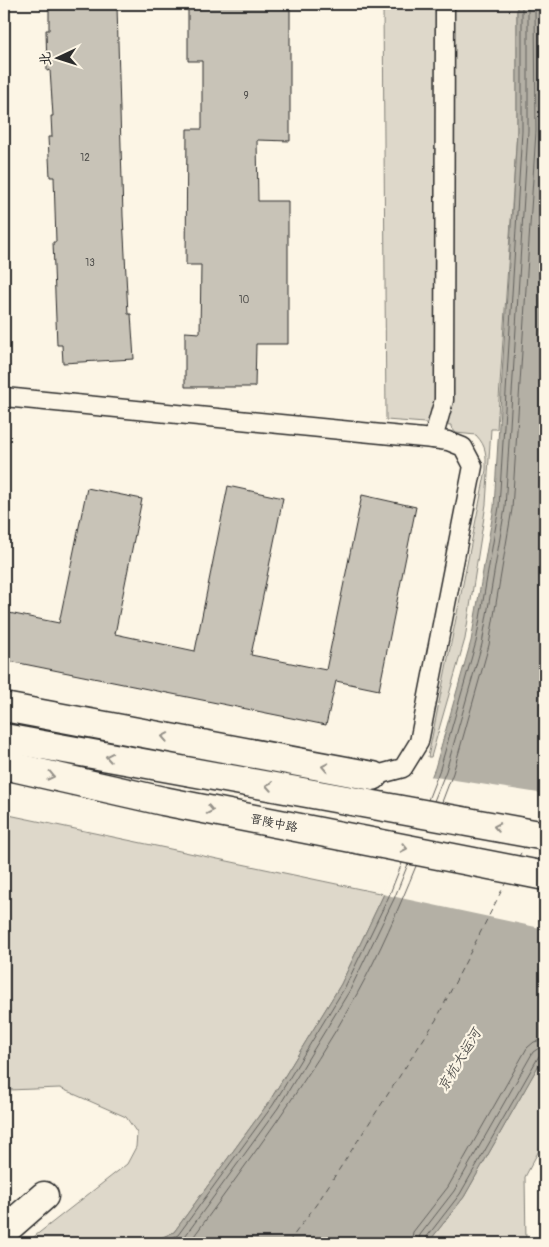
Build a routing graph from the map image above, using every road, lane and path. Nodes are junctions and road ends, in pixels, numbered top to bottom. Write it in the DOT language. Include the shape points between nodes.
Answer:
graph roads {
  1 [pos="445,4"];
  2 [pos="4,397"];
  3 [pos="433,439"];
  4 [pos="4,706"];
  5 [pos="4,738"];
  6 [pos="4,765"];
  7 [pos="373,776"];
  8 [pos="545,836"];
  9 [pos="545,876"];
  10 [pos="44,1196"];
  11 [pos="4,1231"];
  1 -- 3 [label="lane" via="444,400"];
  2 -- 3 [label="lane"];
  3 -- 7 [label="lane" via="463,447 473,466 419,742 403,768"];
  7 -- 4 [label="main road, one-way"];
  8 -- 5 [label="main road, one-way"];
  6 -- 9 [label="main road, 晋陵中路, one-way" via="164,801"];
  10 -- 11 [label="main road"];
}
